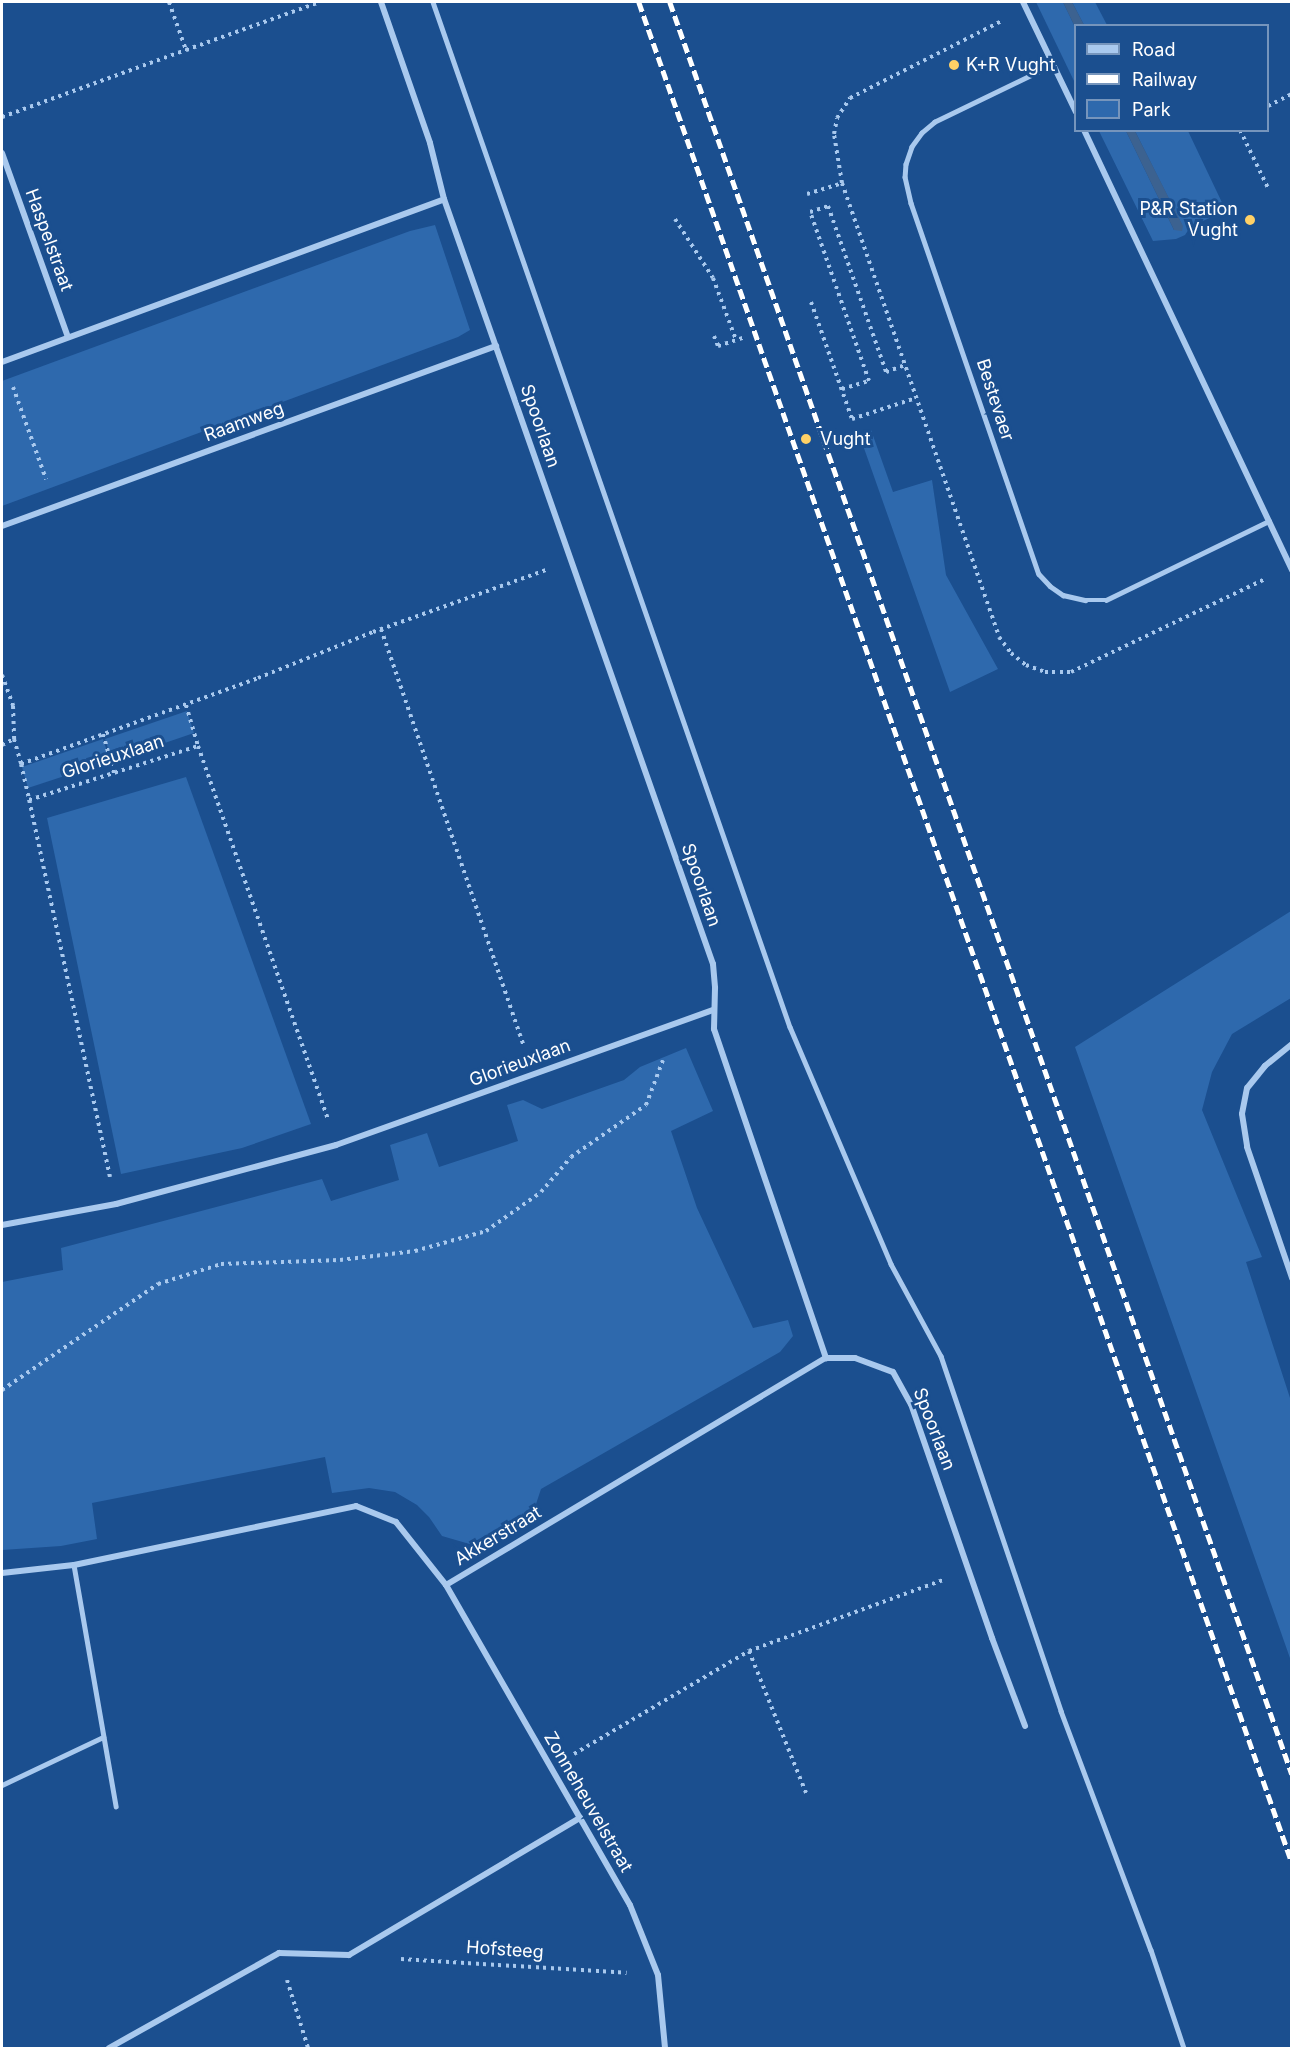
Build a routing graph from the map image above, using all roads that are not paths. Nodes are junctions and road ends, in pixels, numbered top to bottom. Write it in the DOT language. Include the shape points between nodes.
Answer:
graph roads {
  1 [pos="381,2"];
  2 [pos="433,2"];
  3 [pos="1023,2"];
  4 [pos="1053,64"];
  5 [pos="1074,108"];
  6 [pos="1085,132"];
  7 [pos="2,153"];
  8 [pos="444,199"];
  9 [pos="68,337"];
  10 [pos="496,346"];
  11 [pos="3,362"];
  12 [pos="1269,522"];
  13 [pos="2,526"];
  14 [pos="1292,570"];
  15 [pos="713,1010"];
  16 [pos="1292,1044"];
  17 [pos="2,1225"];
  18 [pos="1292,1278"];
  19 [pos="826,1358"];
  20 [pos="74,1565"];
  21 [pos="2,1573"];
  22 [pos="446,1585"];
  23 [pos="1025,1726"];
  24 [pos="103,1737"];
  25 [pos="2,1785"];
  26 [pos="116,1806"];
  27 [pos="580,1818"];
  28 [pos="109,2049"];
  29 [pos="666,2049"];
  30 [pos="1184,2049"];
  1 -- 8 [label="street, Spoorlaan" via="430,143"];
  2 -- 30 [label="lane" via="790,1028 891,1264 941,1356 1061,1711"];
  3 -- 4 [label="street"];
  4 -- 5 [label="street"];
  4 -- 12 [label="lane, Bestevaer" via="935,122 912,147 905,177 1039,574 1064,595 1106,600"];
  6 -- 12 [label="street"];
  7 -- 9 [label="street, Haspelstraat"];
  8 -- 9 [label="street"];
  8 -- 10 [label="street, Spoorlaan"];
  9 -- 11 [label="street"];
  10 -- 13 [label="street, Raamweg"];
  10 -- 15 [label="street, Spoorlaan" via="713,964"];
  12 -- 14 [label="street"];
  15 -- 17 [label="street, Glorieuxlaan" via="336,1145 116,1204"];
  15 -- 19 [label="street, Spoorlaan" via="714,1029"];
  16 -- 18 [label="street" via="1265,1066 1247,1088 1242,1114 1247,1147"];
  19 -- 22 [label="street, Akkerstraat"];
  19 -- 23 [label="street, Spoorlaan" via="855,1358 893,1372 911,1404"];
  20 -- 21 [label="street, Akkerstraat"];
  20 -- 22 [label="street, Akkerstraat" via="356,1506 396,1522"];
  20 -- 24 [label="lane"];
  22 -- 27 [label="street, Zonneheuvelstraat"];
  24 -- 25 [label="lane"];
  24 -- 26 [label="lane"];
  27 -- 28 [label="street" via="349,1955 279,1953"];
  27 -- 29 [label="street, Zonneheuvelstraat" via="630,1905 658,1975"];
}
